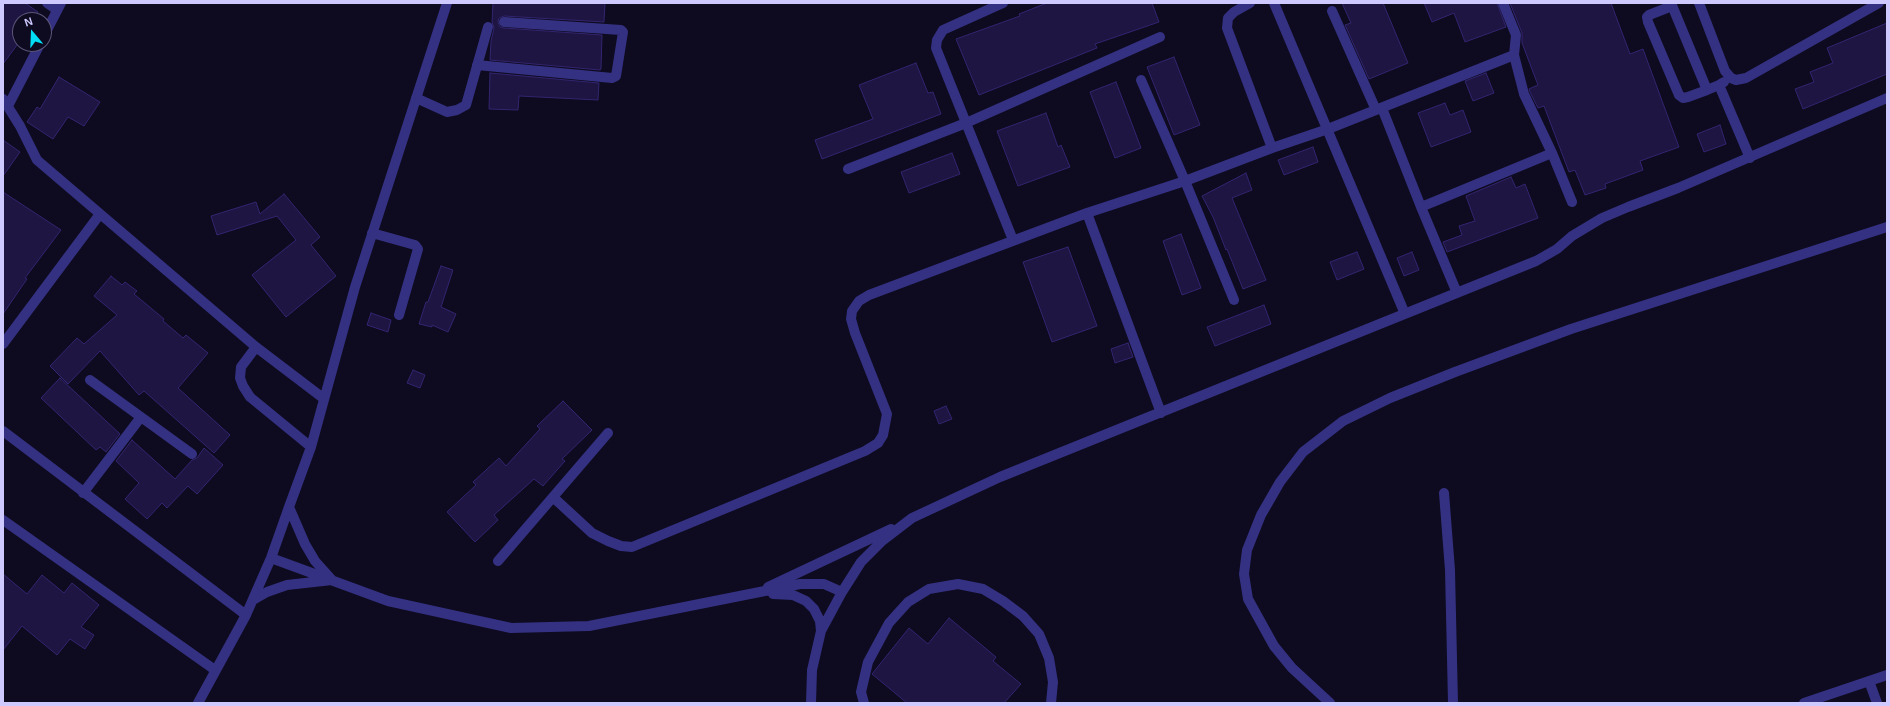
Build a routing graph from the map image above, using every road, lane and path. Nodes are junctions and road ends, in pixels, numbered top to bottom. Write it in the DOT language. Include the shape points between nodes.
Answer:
graph roads {
  1 [pos="47,3"];
  2 [pos="447,3"];
  3 [pos="1003,3"];
  4 [pos="1250,3"];
  5 [pos="1274,3"];
  6 [pos="1503,3"];
  7 [pos="1699,3"];
  8 [pos="1879,3"];
  9 [pos="1672,4"];
  10 [pos="59,6"];
  11 [pos="1332,11"];
  12 [pos="52,20"];
  13 [pos="504,22"];
  14 [pos="488,27"];
  15 [pos="1160,37"];
  16 [pos="35,52"];
  17 [pos="1514,55"];
  18 [pos="478,65"];
  19 [pos="1731,78"];
  20 [pos="1141,80"];
  21 [pos="1719,85"];
  22 [pos="1707,90"];
  23 [pos="416,98"];
  24 [pos="1887,98"];
  25 [pos="6,103"];
  26 [pos="1379,109"];
  27 [pos="966,123"];
  28 [pos="1328,129"];
  29 [pos="1272,148"];
  30 [pos="1552,153"];
  31 [pos="1750,158"];
  32 [pos="848,170"];
  33 [pos="1185,181"];
  34 [pos="1572,202"];
  35 [pos="1421,207"];
  36 [pos="1086,213"];
  37 [pos="100,214"];
  38 [pos="1887,227"];
  39 [pos="372,233"];
  40 [pos="1013,240"];
  41 [pos="1457,293"];
  42 [pos="1234,300"];
  43 [pos="1406,314"];
  44 [pos="399,315"];
  45 [pos="3,344"];
  46 [pos="256,347"];
  47 [pos="90,380"];
  48 [pos="323,398"];
  49 [pos="1161,412"];
  50 [pos="141,417"];
  51 [pos="3,431"];
  52 [pos="608,433"];
  53 [pos="311,447"];
  54 [pos="192,454"];
  55 [pos="83,493"];
  56 [pos="1444,493"];
  57 [pos="554,498"];
  58 [pos="289,507"];
  59 [pos="912,518"];
  60 [pos="3,520"];
  61 [pos="271,558"];
  62 [pos="498,561"];
  63 [pos="332,580"];
  64 [pos="842,592"];
  65 [pos="756,593"];
  66 [pos="252,600"];
  67 [pos="246,615"];
  68 [pos="821,631"];
  69 [pos="215,670"];
  70 [pos="1887,675"];
  71 [pos="1869,681"];
  72 [pos="198,703"];
  73 [pos="811,703"];
  74 [pos="864,703"];
  75 [pos="1051,703"];
  76 [pos="1330,703"];
  77 [pos="1453,703"];
  78 [pos="1804,703"];
  79 [pos="1877,703"];
  1 -- 10 [label="street"];
  2 -- 23 [label="street"];
  3 -- 27 [label="street" via="943,30 937,40 936,48"];
  4 -- 29 [label="street" via="1228,18 1227,28"];
  5 -- 28 [label="street"];
  6 -- 17 [label="street" via="1516,35"];
  7 -- 19 [label="street" via="1725,71"];
  8 -- 19 [label="street" via="1746,78"];
  9 -- 22 [label="street"];
  9 -- 22 [label="street" via="1649,15 1648,22 1680,95 1688,98"];
  10 -- 12 [label="street"];
  11 -- 26 [label="street"];
  13 -- 18 [label="street" via="621,30 616,76 612,78"];
  14 -- 18 [label="street"];
  15 -- 27 [label="street"];
  16 -- 25 [label="street"];
  17 -- 26 [label="street"];
  17 -- 30 [label="street" via="1524,94"];
  18 -- 23 [label="street" via="466,105 457,110 448,112"];
  19 -- 21 [label="street"];
  20 -- 33 [label="street"];
  21 -- 22 [label="street"];
  21 -- 31 [label="street"];
  23 -- 39 [label="street"];
  24 -- 31 [label="street"];
  25 -- 37 [label="street" via="37,160"];
  26 -- 28 [label="street"];
  26 -- 35 [label="street"];
  27 -- 32 [label="street"];
  27 -- 40 [label="street"];
  28 -- 29 [label="street"];
  28 -- 43 [label="street"];
  29 -- 33 [label="street"];
  30 -- 34 [label="street"];
  30 -- 35 [label="street"];
  31 -- 41 [label="street" via="1602,218 1536,261"];
  33 -- 36 [label="street"];
  33 -- 42 [label="street"];
  35 -- 41 [label="street"];
  36 -- 40 [label="street"];
  36 -- 49 [label="street"];
  37 -- 45 [label="street"];
  37 -- 46 [label="street"];
  38 -- 76 [label="street" via="1571,328 1455,372 1390,398 1343,422 1303,452 1280,482 1261,515 1247,550 1244,574 1248,599 1274,646 1292,668"];
  39 -- 44 [label="street" via="418,248"];
  39 -- 48 [label="street"];
  40 -- 57 [label="street" via="869,294 859,301 852,311 851,319 887,414 883,435 878,443 865,451 632,547 621,546 592,533"];
  41 -- 43 [label="street"];
  43 -- 49 [label="street"];
  46 -- 48 [label="street"];
  46 -- 53 [label="street" via="241,366 240,378 243,386 250,397"];
  47 -- 50 [label="street"];
  48 -- 53 [label="street"];
  49 -- 59 [label="street" via="1000,477"];
  50 -- 54 [label="street"];
  50 -- 55 [label="street"];
  51 -- 55 [label="street"];
  52 -- 57 [label="street"];
  53 -- 58 [label="street"];
  55 -- 67 [label="street"];
  56 -- 77 [label="street" via="1450,570"];
  57 -- 62 [label="street"];
  58 -- 61 [label="street"];
  58 -- 63 [label="street" via="314,560"];
  59 -- 64 [label="street" via="882,541 861,562"];
  59 -- 65 [label="street"];
  60 -- 69 [label="street"];
  61 -- 63 [label="street"];
  61 -- 66 [label="street"];
  63 -- 65 [label="street" via="388,601 511,628 589,626"];
  63 -- 66 [label="street" via="287,586"];
  64 -- 65 [label="street" via="824,584 800,584"];
  64 -- 68 [label="street"];
  65 -- 68 [label="street" via="793,595 806,601 814,609 820,621"];
  66 -- 67 [label="street"];
  67 -- 69 [label="street"];
  68 -- 73 [label="street" via="812,670"];
  69 -- 72 [label="street"];
  70 -- 71 [label="street"];
  71 -- 78 [label="street"];
  71 -- 79 [label="street"];
  74 -- 75 [label="street" via="862,692 868,662 889,623 908,602 929,589 958,584 983,589 1003,601 1023,616 1039,634 1049,658 1052,676"];
}
